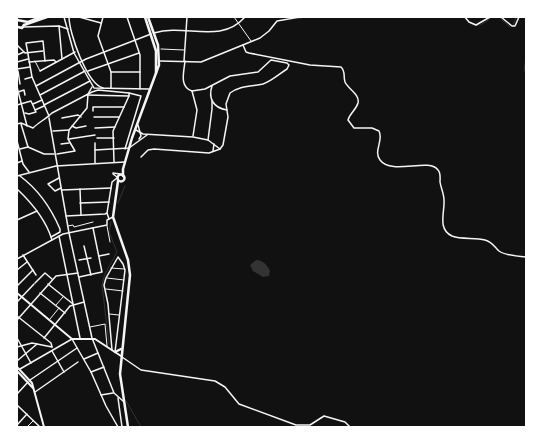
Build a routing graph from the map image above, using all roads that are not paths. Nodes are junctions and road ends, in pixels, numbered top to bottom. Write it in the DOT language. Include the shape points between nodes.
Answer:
graph roads {
  1 [pos="39,17"];
  2 [pos="47,17"];
  3 [pos="64,17"];
  4 [pos="69,17"];
  5 [pos="79,17"];
  6 [pos="103,17"];
  7 [pos="127,17"];
  8 [pos="145,17"];
  9 [pos="148,17"];
  10 [pos="187,17"];
  11 [pos="234,17"];
  12 [pos="245,17"];
  13 [pos="300,17"];
  14 [pos="465,17"];
  15 [pos="490,17"];
  16 [pos="501,17"];
  17 [pos="519,17"];
  18 [pos="19,21"];
  19 [pos="101,23"];
  20 [pos="238,24"];
  21 [pos="23,26"];
  22 [pos="59,26"];
  23 [pos="17,28"];
  24 [pos="69,30"];
  25 [pos="186,31"];
  26 [pos="153,34"];
  27 [pos="136,40"];
  28 [pos="251,42"];
  29 [pos="17,45"];
  30 [pos="243,46"];
  31 [pos="161,49"];
  32 [pos="185,50"];
  33 [pos="44,51"];
  34 [pos="78,51"];
  35 [pos="24,52"];
  36 [pos="103,52"];
  37 [pos="139,52"];
  38 [pos="27,53"];
  39 [pos="74,53"];
  40 [pos="17,55"];
  41 [pos="28,59"];
  42 [pos="62,59"];
  43 [pos="82,60"];
  44 [pos="45,61"];
  45 [pos="160,61"];
  46 [pos="185,61"];
  47 [pos="17,62"];
  48 [pos="29,62"];
  49 [pos="35,62"];
  50 [pos="56,62"];
  51 [pos="80,62"];
  52 [pos="108,64"];
  53 [pos="30,67"];
  54 [pos="17,71"];
  55 [pos="40,71"];
  56 [pos="85,71"];
  57 [pos="88,72"];
  58 [pos="111,72"];
  59 [pos="140,72"];
  60 [pos="156,74"];
  61 [pos="32,77"];
  62 [pos="26,79"];
  63 [pos="90,81"];
  64 [pos="20,84"];
  65 [pos="212,85"];
  66 [pos="36,86"];
  67 [pos="93,86"];
  68 [pos="17,88"];
  69 [pos="105,89"];
  70 [pos="111,89"];
  71 [pos="116,89"];
  72 [pos="140,89"];
  73 [pos="151,89"];
  74 [pos="205,89"];
  75 [pos="192,91"];
  76 [pos="18,92"];
  77 [pos="210,92"];
  78 [pos="121,93"];
  79 [pos="88,94"];
  80 [pos="129,94"];
  81 [pos="25,95"];
  82 [pos="40,95"];
  83 [pos="42,100"];
  84 [pos="212,101"];
  85 [pos="22,104"];
  86 [pos="33,104"];
  87 [pos="17,105"];
  88 [pos="44,106"];
  89 [pos="124,107"];
  90 [pos="218,107"];
  91 [pos="17,109"];
  92 [pos="212,109"];
  93 [pos="35,110"];
  94 [pos="227,110"];
  95 [pos="93,111"];
  96 [pos="17,112"];
  97 [pos="25,113"];
  98 [pos="49,117"];
  99 [pos="80,117"];
  100 [pos="94,117"];
  101 [pos="119,117"];
  102 [pos="62,118"];
  103 [pos="21,123"];
  104 [pos="17,124"];
  105 [pos="137,124"];
  106 [pos="28,126"];
  107 [pos="72,126"];
  108 [pos="86,126"];
  109 [pos="115,127"];
  110 [pos="95,128"];
  111 [pos="69,130"];
  112 [pos="135,130"];
  113 [pos="53,131"];
  114 [pos="140,132"];
  115 [pos="147,134"];
  116 [pos="95,135"];
  117 [pos="193,137"];
  118 [pos="97,138"];
  119 [pos="114,138"];
  120 [pos="132,138"];
  121 [pos="68,139"];
  122 [pos="139,139"];
  123 [pos="208,140"];
  124 [pos="17,141"];
  125 [pos="94,142"];
  126 [pos="70,143"];
  127 [pos="61,144"];
  128 [pos="214,144"];
  129 [pos="28,147"];
  130 [pos="129,148"];
  131 [pos="20,149"];
  132 [pos="114,149"];
  133 [pos="125,149"];
  134 [pos="220,149"];
  135 [pos="95,150"];
  136 [pos="214,151"];
  137 [pos="55,154"];
  138 [pos="141,157"];
  139 [pos="22,161"];
  140 [pos="114,162"];
  141 [pos="125,162"];
  142 [pos="17,163"];
  143 [pos="95,163"];
  144 [pos="56,166"];
  145 [pos="123,169"];
  146 [pos="29,172"];
  147 [pos="18,176"];
  148 [pos="124,176"];
  149 [pos="118,177"];
  150 [pos="59,178"];
  151 [pos="122,181"];
  152 [pos="119,186"];
  153 [pos="111,188"];
  154 [pos="17,189"];
  155 [pos="61,189"];
  156 [pos="80,190"];
  157 [pos="109,202"];
  158 [pos="80,203"];
  159 [pos="37,211"];
  160 [pos="107,213"];
  161 [pos="81,215"];
  162 [pos="66,216"];
  163 [pos="113,217"];
  164 [pos="108,219"];
  165 [pos="17,220"];
  166 [pos="93,222"];
  167 [pos="107,225"];
  168 [pos="68,226"];
  169 [pos="92,228"];
  170 [pos="69,233"];
  171 [pos="59,236"];
  172 [pos="51,237"];
  173 [pos="52,240"];
  174 [pos="110,242"];
  175 [pos="84,246"];
  176 [pos="109,254"];
  177 [pos="23,255"];
  178 [pos="98,256"];
  179 [pos="526,257"];
  180 [pos="87,258"];
  181 [pos="91,258"];
  182 [pos="17,259"];
  183 [pos="79,260"];
  184 [pos="27,262"];
  185 [pos="129,266"];
  186 [pos="111,268"];
  187 [pos="125,268"];
  188 [pos="17,270"];
  189 [pos="33,270"];
  190 [pos="78,273"];
  191 [pos="67,274"];
  192 [pos="36,275"];
  193 [pos="91,275"];
  194 [pos="79,277"];
  195 [pos="106,278"];
  196 [pos="52,279"];
  197 [pos="124,280"];
  198 [pos="48,284"];
  199 [pos="17,286"];
  200 [pos="105,289"];
  201 [pos="123,291"];
  202 [pos="17,293"];
  203 [pos="40,293"];
  204 [pos="22,297"];
  205 [pos="63,297"];
  206 [pos="17,302"];
  207 [pos="84,302"];
  208 [pos="30,304"];
  209 [pos="73,304"];
  210 [pos="56,305"];
  211 [pos="59,308"];
  212 [pos="65,313"];
  213 [pos="109,314"];
  214 [pos="120,315"];
  215 [pos="18,317"];
  216 [pos="17,320"];
  217 [pos="50,320"];
  218 [pos="56,324"];
  219 [pos="90,327"];
  220 [pos="17,338"];
  221 [pos="44,338"];
  222 [pos="80,338"];
  223 [pos="92,338"];
  224 [pos="72,339"];
  225 [pos="48,341"];
  226 [pos="37,344"];
  227 [pos="21,345"];
  228 [pos="47,346"];
  229 [pos="106,346"];
  230 [pos="17,347"];
  231 [pos="77,348"];
  232 [pos="53,349"];
  233 [pos="121,349"];
  234 [pos="112,350"];
  235 [pos="115,352"];
  236 [pos="25,353"];
  237 [pos="98,353"];
  238 [pos="121,356"];
  239 [pos="84,359"];
  240 [pos="17,361"];
  241 [pos="57,361"];
  242 [pos="78,362"];
  243 [pos="31,364"];
  244 [pos="17,367"];
  245 [pos="104,367"];
  246 [pos="20,370"];
  247 [pos="17,371"];
  248 [pos="64,372"];
  249 [pos="91,372"];
  250 [pos="29,381"];
  251 [pos="35,392"];
  252 [pos="114,393"];
  253 [pos="17,394"];
  254 [pos="102,395"];
  255 [pos="118,398"];
  256 [pos="123,401"];
  257 [pos="17,405"];
  258 [pos="27,414"];
  259 [pos="33,421"];
  260 [pos="17,425"];
  261 [pos="27,427"];
  262 [pos="42,427"];
  263 [pos="118,427"];
  264 [pos="122,427"];
  265 [pos="128,427"];
  266 [pos="350,427"];
  1 -- 18 [label="main road" via="28,22"];
  2 -- 21 [label="main road"];
  3 -- 4 [label="street"];
  3 -- 24 [label="street"];
  4 -- 34 [label="street"];
  5 -- 19 [label="street"];
  6 -- 19 [label="street"];
  7 -- 27 [label="street"];
  8 -- 26 [label="main road"];
  9 -- 26 [label="main road"];
  10 -- 25 [label="street"];
  11 -- 20 [label="street"];
  12 -- 20 [label="street"];
  13 -- 28 [label="street" via="277,21 265,35"];
  14 -- 15 [label="street" via="476,25"];
  16 -- 17 [label="street" via="512,26 515,26"];
  18 -- 21 [label="main road"];
  19 -- 36 [label="street" via="98,36"];
  20 -- 25 [label="street" via="218,32"];
  20 -- 28 [label="street"];
  21 -- 22 [label="street"];
  21 -- 23 [label="main road"];
  22 -- 24 [label="street"];
  22 -- 42 [label="street"];
  24 -- 39 [label="street"];
  25 -- 26 [label="street" via="162,31"];
  25 -- 32 [label="street"];
  26 -- 27 [label="street"];
  26 -- 45 [label="main road"];
  26 -- 60 [label="main road"];
  27 -- 36 [label="street"];
  27 -- 37 [label="street"];
  28 -- 30 [label="street"];
  29 -- 35 [label="street"];
  30 -- 46 [label="street" via="201,62"];
  30 -- 179 [label="street" via="246,52 250,53 310,65 341,67 345,82 358,101 348,120 354,128 372,128 379,131 381,135 377,155 380,160 387,165 400,168 425,166 440,171 444,199 442,222 445,230 452,236 485,240 493,243 500,251"];
  31 -- 32 [label="street"];
  32 -- 46 [label="street"];
  33 -- 38 [label="street"];
  33 -- 38 [label="street" via="42,41 26,43"];
  33 -- 44 [label="street"];
  34 -- 39 [label="street"];
  34 -- 43 [label="street"];
  35 -- 38 [label="street"];
  35 -- 40 [label="street"];
  36 -- 43 [label="street"];
  36 -- 52 [label="street"];
  37 -- 52 [label="street"];
  37 -- 59 [label="street"];
  38 -- 41 [label="street"];
  39 -- 42 [label="street"];
  39 -- 51 [label="street"];
  41 -- 47 [label="street"];
  41 -- 48 [label="street"];
  42 -- 50 [label="street"];
  43 -- 51 [label="street"];
  43 -- 57 [label="street"];
  44 -- 49 [label="street"];
  44 -- 50 [label="street"];
  45 -- 46 [label="street"];
  45 -- 60 [label="main road"];
  46 -- 75 [label="street" via="183,81 187,89"];
  48 -- 49 [label="street"];
  48 -- 53 [label="street"];
  49 -- 55 [label="street"];
  50 -- 55 [label="street"];
  51 -- 56 [label="street"];
  51 -- 66 [label="street"];
  52 -- 57 [label="street"];
  52 -- 58 [label="street"];
  53 -- 54 [label="street"];
  53 -- 61 [label="street"];
  54 -- 64 [label="street"];
  56 -- 63 [label="street"];
  56 -- 82 [label="street"];
  57 -- 69 [label="street" via="96,85"];
  58 -- 59 [label="street"];
  58 -- 70 [label="street"];
  59 -- 72 [label="street"];
  60 -- 73 [label="main road"];
  61 -- 62 [label="street"];
  61 -- 66 [label="street"];
  63 -- 67 [label="street"];
  63 -- 88 [label="street"];
  65 -- 74 [label="street"];
  65 -- 77 [label="street"];
  65 -- 94 [label="street" via="230,76 258,72 271,60 287,63 288,69 264,83 236,89 227,98"];
  66 -- 82 [label="street"];
  67 -- 69 [label="street" via="96,89"];
  67 -- 79 [label="street"];
  68 -- 76 [label="street"];
  69 -- 70 [label="street"];
  70 -- 71 [label="street"];
  71 -- 72 [label="street"];
  71 -- 78 [label="street"];
  72 -- 73 [label="street"];
  73 -- 105 [label="main road"];
  74 -- 75 [label="street"];
  74 -- 77 [label="street"];
  75 -- 117 [label="street" via="197,110"];
  76 -- 81 [label="street" via="24,90"];
  76 -- 85 [label="street"];
  77 -- 84 [label="street"];
  78 -- 79 [label="street" via="98,90"];
  78 -- 80 [label="street"];
  79 -- 80 [label="street"];
  79 -- 98 [label="street"];
  79 -- 99 [label="street" via="86,108"];
  80 -- 89 [label="street"];
  80 -- 133 [label="street" via="141,96"];
  82 -- 83 [label="street"];
  83 -- 86 [label="street"];
  83 -- 88 [label="street"];
  84 -- 90 [label="street"];
  84 -- 92 [label="street"];
  85 -- 86 [label="street" via="31,101"];
  85 -- 87 [label="street"];
  85 -- 97 [label="street"];
  86 -- 93 [label="street"];
  88 -- 93 [label="street"];
  88 -- 98 [label="street"];
  89 -- 95 [label="street" via="93,107"];
  89 -- 101 [label="street"];
  90 -- 92 [label="street"];
  90 -- 94 [label="street"];
  91 -- 96 [label="street"];
  92 -- 123 [label="street"];
  93 -- 97 [label="street" via="36,112"];
  94 -- 134 [label="street" via="223,145"];
  97 -- 106 [label="street"];
  98 -- 106 [label="street" via="39,121 33,128"];
  98 -- 137 [label="street"];
  99 -- 102 [label="street" via="78,115"];
  99 -- 107 [label="street"];
  100 -- 101 [label="street"];
  101 -- 109 [label="street"];
  103 -- 104 [label="street"];
  103 -- 106 [label="street"];
  103 -- 129 [label="street"];
  105 -- 112 [label="main road"];
  105 -- 114 [label="street"];
  107 -- 108 [label="street"];
  107 -- 111 [label="street"];
  109 -- 110 [label="street"];
  109 -- 119 [label="street"];
  111 -- 113 [label="street"];
  111 -- 121 [label="street"];
  112 -- 114 [label="street"];
  112 -- 120 [label="main road"];
  114 -- 115 [label="street"];
  114 -- 122 [label="street"];
  115 -- 117 [label="street"];
  115 -- 122 [label="street"];
  116 -- 121 [label="street"];
  117 -- 123 [label="street"];
  118 -- 119 [label="street"];
  119 -- 132 [label="street"];
  120 -- 122 [label="street"];
  120 -- 130 [label="main road"];
  121 -- 126 [label="street"];
  122 -- 130 [label="street"];
  123 -- 128 [label="street"];
  124 -- 131 [label="street"];
  125 -- 135 [label="street"];
  126 -- 127 [label="street"];
  126 -- 137 [label="street" via="75,151"];
  128 -- 134 [label="street"];
  128 -- 136 [label="street"];
  129 -- 131 [label="street"];
  129 -- 137 [label="street" via="44,154"];
  130 -- 133 [label="street"];
  130 -- 141 [label="main road"];
  131 -- 139 [label="street"];
  132 -- 133 [label="street"];
  132 -- 135 [label="street"];
  132 -- 140 [label="street"];
  134 -- 136 [label="street"];
  135 -- 143 [label="street"];
  136 -- 138 [label="street" via="154,149 148,150"];
  137 -- 144 [label="street"];
  139 -- 142 [label="street"];
  139 -- 146 [label="street"];
  140 -- 141 [label="street"];
  140 -- 143 [label="street"];
  141 -- 145 [label="main road"];
  143 -- 144 [label="street"];
  144 -- 146 [label="street"];
  144 -- 150 [label="street"];
  145 -- 148 [label="main road"];
  145 -- 149 [label="main road"];
  146 -- 147 [label="street"];
  147 -- 172 [label="street" via="39,194 52,212 60,232"];
  148 -- 149 [label="main road"];
  148 -- 151 [label="main road"];
  149 -- 149 [label="street" via="112,173"];
  149 -- 151 [label="main road"];
  149 -- 152 [label="main road"];
  149 -- 153 [label="street" via="112,182"];
  150 -- 155 [label="street"];
  150 -- 155 [label="street" via="48,184 55,191"];
  151 -- 152 [label="main road"];
  152 -- 163 [label="main road"];
  153 -- 156 [label="street"];
  153 -- 157 [label="street"];
  154 -- 159 [label="street"];
  155 -- 156 [label="street"];
  155 -- 162 [label="street"];
  156 -- 158 [label="street"];
  157 -- 158 [label="street"];
  157 -- 160 [label="street"];
  158 -- 161 [label="street"];
  159 -- 165 [label="street"];
  159 -- 172 [label="street"];
  160 -- 161 [label="street"];
  160 -- 164 [label="street"];
  161 -- 162 [label="street"];
  162 -- 168 [label="street"];
  163 -- 164 [label="street"];
  163 -- 185 [label="main road"];
  164 -- 167 [label="street"];
  166 -- 168 [label="street"];
  167 -- 169 [label="street"];
  167 -- 174 [label="street"];
  168 -- 170 [label="street"];
  169 -- 170 [label="street"];
  169 -- 178 [label="street"];
  170 -- 171 [label="street"];
  170 -- 190 [label="street"];
  171 -- 173 [label="street"];
  171 -- 191 [label="street"];
  172 -- 173 [label="street"];
  173 -- 177 [label="street"];
  175 -- 180 [label="street"];
  176 -- 178 [label="street"];
  177 -- 182 [label="street"];
  177 -- 184 [label="street"];
  178 -- 193 [label="street" via="102,272"];
  180 -- 181 [label="street"];
  180 -- 183 [label="street"];
  180 -- 193 [label="street"];
  184 -- 188 [label="street"];
  184 -- 189 [label="street"];
  185 -- 187 [label="street"];
  185 -- 233 [label="main road" via="129,287"];
  186 -- 187 [label="street"];
  186 -- 187 [label="street" via="118,257"];
  186 -- 195 [label="street"];
  187 -- 197 [label="street"];
  189 -- 192 [label="street"];
  189 -- 199 [label="street"];
  190 -- 191 [label="street"];
  190 -- 194 [label="street"];
  191 -- 196 [label="street"];
  191 -- 209 [label="street"];
  193 -- 194 [label="street"];
  194 -- 207 [label="street"];
  195 -- 197 [label="street"];
  195 -- 200 [label="street"];
  196 -- 198 [label="street"];
  196 -- 204 [label="street" via="45,273"];
  197 -- 201 [label="street"];
  198 -- 203 [label="street"];
  198 -- 205 [label="street"];
  200 -- 201 [label="street"];
  200 -- 213 [label="street"];
  201 -- 214 [label="street"];
  202 -- 204 [label="street"];
  203 -- 208 [label="street"];
  203 -- 210 [label="street"];
  204 -- 206 [label="street"];
  204 -- 208 [label="street"];
  205 -- 209 [label="street"];
  205 -- 210 [label="street"];
  207 -- 209 [label="street"];
  207 -- 219 [label="street"];
  208 -- 215 [label="street"];
  208 -- 217 [label="street"];
  209 -- 212 [label="street"];
  209 -- 222 [label="street"];
  210 -- 211 [label="street"];
  211 -- 212 [label="street"];
  211 -- 217 [label="street"];
  212 -- 218 [label="street"];
  213 -- 214 [label="street"];
  213 -- 234 [label="street"];
  214 -- 235 [label="street"];
  215 -- 216 [label="street"];
  215 -- 221 [label="street"];
  217 -- 218 [label="street"];
  218 -- 221 [label="street"];
  218 -- 224 [label="street"];
  219 -- 223 [label="street"];
  219 -- 229 [label="street" via="105,324"];
  220 -- 227 [label="street"];
  221 -- 225 [label="street"];
  222 -- 223 [label="street"];
  222 -- 224 [label="street"];
  223 -- 229 [label="street"];
  223 -- 237 [label="street"];
  224 -- 231 [label="street"];
  224 -- 232 [label="street"];
  225 -- 228 [label="street"];
  225 -- 232 [label="street"];
  226 -- 227 [label="street"];
  226 -- 228 [label="street"];
  226 -- 236 [label="street"];
  227 -- 230 [label="street"];
  227 -- 236 [label="street"];
  228 -- 232 [label="street"];
  229 -- 234 [label="street"];
  231 -- 239 [label="street"];
  231 -- 241 [label="street"];
  232 -- 241 [label="street"];
  232 -- 243 [label="street"];
  233 -- 235 [label="main road"];
  233 -- 238 [label="main road"];
  234 -- 235 [label="street"];
  235 -- 238 [label="street"];
  236 -- 240 [label="street"];
  236 -- 243 [label="street"];
  237 -- 239 [label="street"];
  237 -- 245 [label="street"];
  238 -- 256 [label="main road"];
  238 -- 266 [label="street" via="141,370 215,381 225,387 239,404 296,425 310,425 324,416 345,422"];
  239 -- 249 [label="street"];
  241 -- 248 [label="street"];
  241 -- 250 [label="street"];
  242 -- 248 [label="street"];
  243 -- 246 [label="street"];
  244 -- 246 [label="street"];
  245 -- 249 [label="street"];
  245 -- 252 [label="street"];
  246 -- 250 [label="street"];
  247 -- 250 [label="street"];
  248 -- 251 [label="street"];
  249 -- 254 [label="street"];
  250 -- 251 [label="street"];
  250 -- 253 [label="street"];
  251 -- 262 [label="street"];
  252 -- 254 [label="street"];
  252 -- 255 [label="street"];
  254 -- 263 [label="street"];
  255 -- 256 [label="street"];
  255 -- 264 [label="street"];
  256 -- 265 [label="main road"];
  257 -- 258 [label="street"];
  258 -- 259 [label="street"];
  258 -- 260 [label="street"];
  259 -- 261 [label="street"];
  259 -- 262 [label="street"];
}
